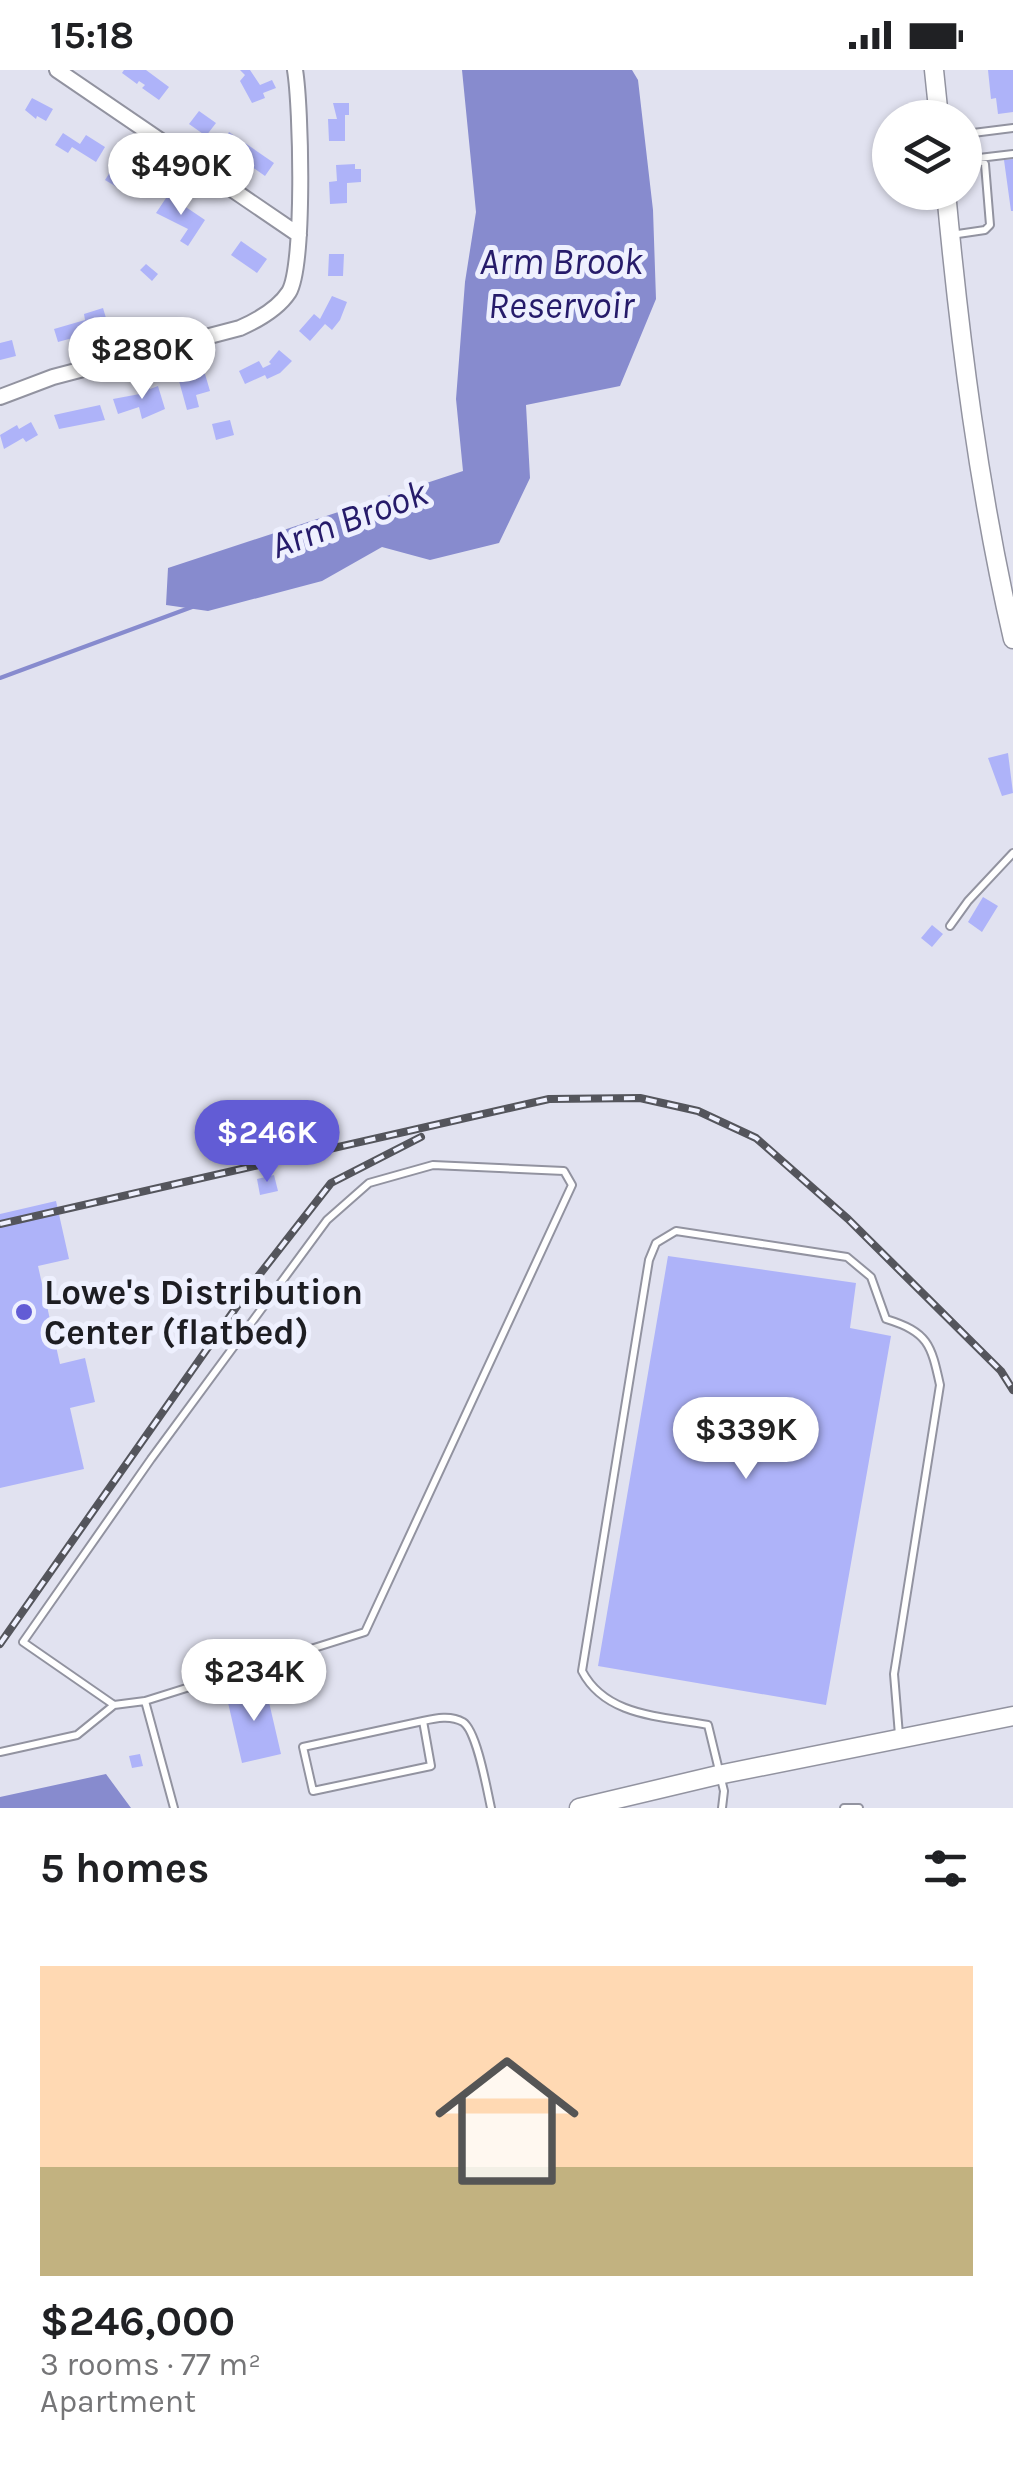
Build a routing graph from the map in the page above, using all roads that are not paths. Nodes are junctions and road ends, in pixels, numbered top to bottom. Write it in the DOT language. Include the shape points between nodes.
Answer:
graph roads {
  1 [pos="58,70"];
  2 [pos="296,70"];
  3 [pos="934,70"];
  4 [pos="936,100"];
  5 [pos="1013,128"];
  6 [pos="982,134"];
  7 [pos="1013,154"];
  8 [pos="982,158"];
  9 [pos="982,162"];
  10 [pos="948,210"];
  11 [pos="299,235"];
  12 [pos="950,235"];
  13 [pos="0,397"];
  14 [pos="1013,639"];
  15 [pos="1013,853"];
  16 [pos="950,926"];
  17 [pos="145,1700"];
  18 [pos="114,1704"];
  19 [pos="1013,1716"];
  20 [pos="423,1721"];
  21 [pos="899,1737"];
  22 [pos="2,1750"];
  23 [pos="718,1775"];
  24 [pos="174,1808"];
  25 [pos="491,1808"];
  26 [pos="580,1808"];
  27 [pos="722,1808"];
  28 [pos="844,1808"];
  29 [pos="859,1808"];
  1 -- 11 [label="street"];
  2 -- 11 [label="street"];
  3 -- 4 [label="street"];
  5 -- 6 [label="lane"];
  7 -- 8 [label="lane"];
  9 -- 12 [label="lane" via="989,228"];
  10 -- 12 [label="street"];
  11 -- 13 [label="street" via="290,290 257,320"];
  12 -- 14 [label="street" via="980,465"];
  15 -- 16 [label="lane"];
  17 -- 18 [label="lane"];
  17 -- 18 [label="lane" via="365,1632 572,1185 564,1171 434,1165 369,1183 327,1220 23,1642"];
  17 -- 24 [label="lane"];
  18 -- 22 [label="lane" via="77,1735"];
  19 -- 21 [label="street"];
  20 -- 20 [label="lane" via="303,1748 313,1791 432,1766"];
  20 -- 25 [label="lane" via="464,1723"];
  21 -- 23 [label="street"];
  21 -- 23 [label="lane" via="894,1674 940,1385 930,1346 912,1327 886,1319 871,1277 847,1257 676,1232 656,1243 648,1260 582,1671 614,1704 708,1725"];
  23 -- 26 [label="street"];
  23 -- 27 [label="lane"];
  28 -- 29 [label="lane"];
}
